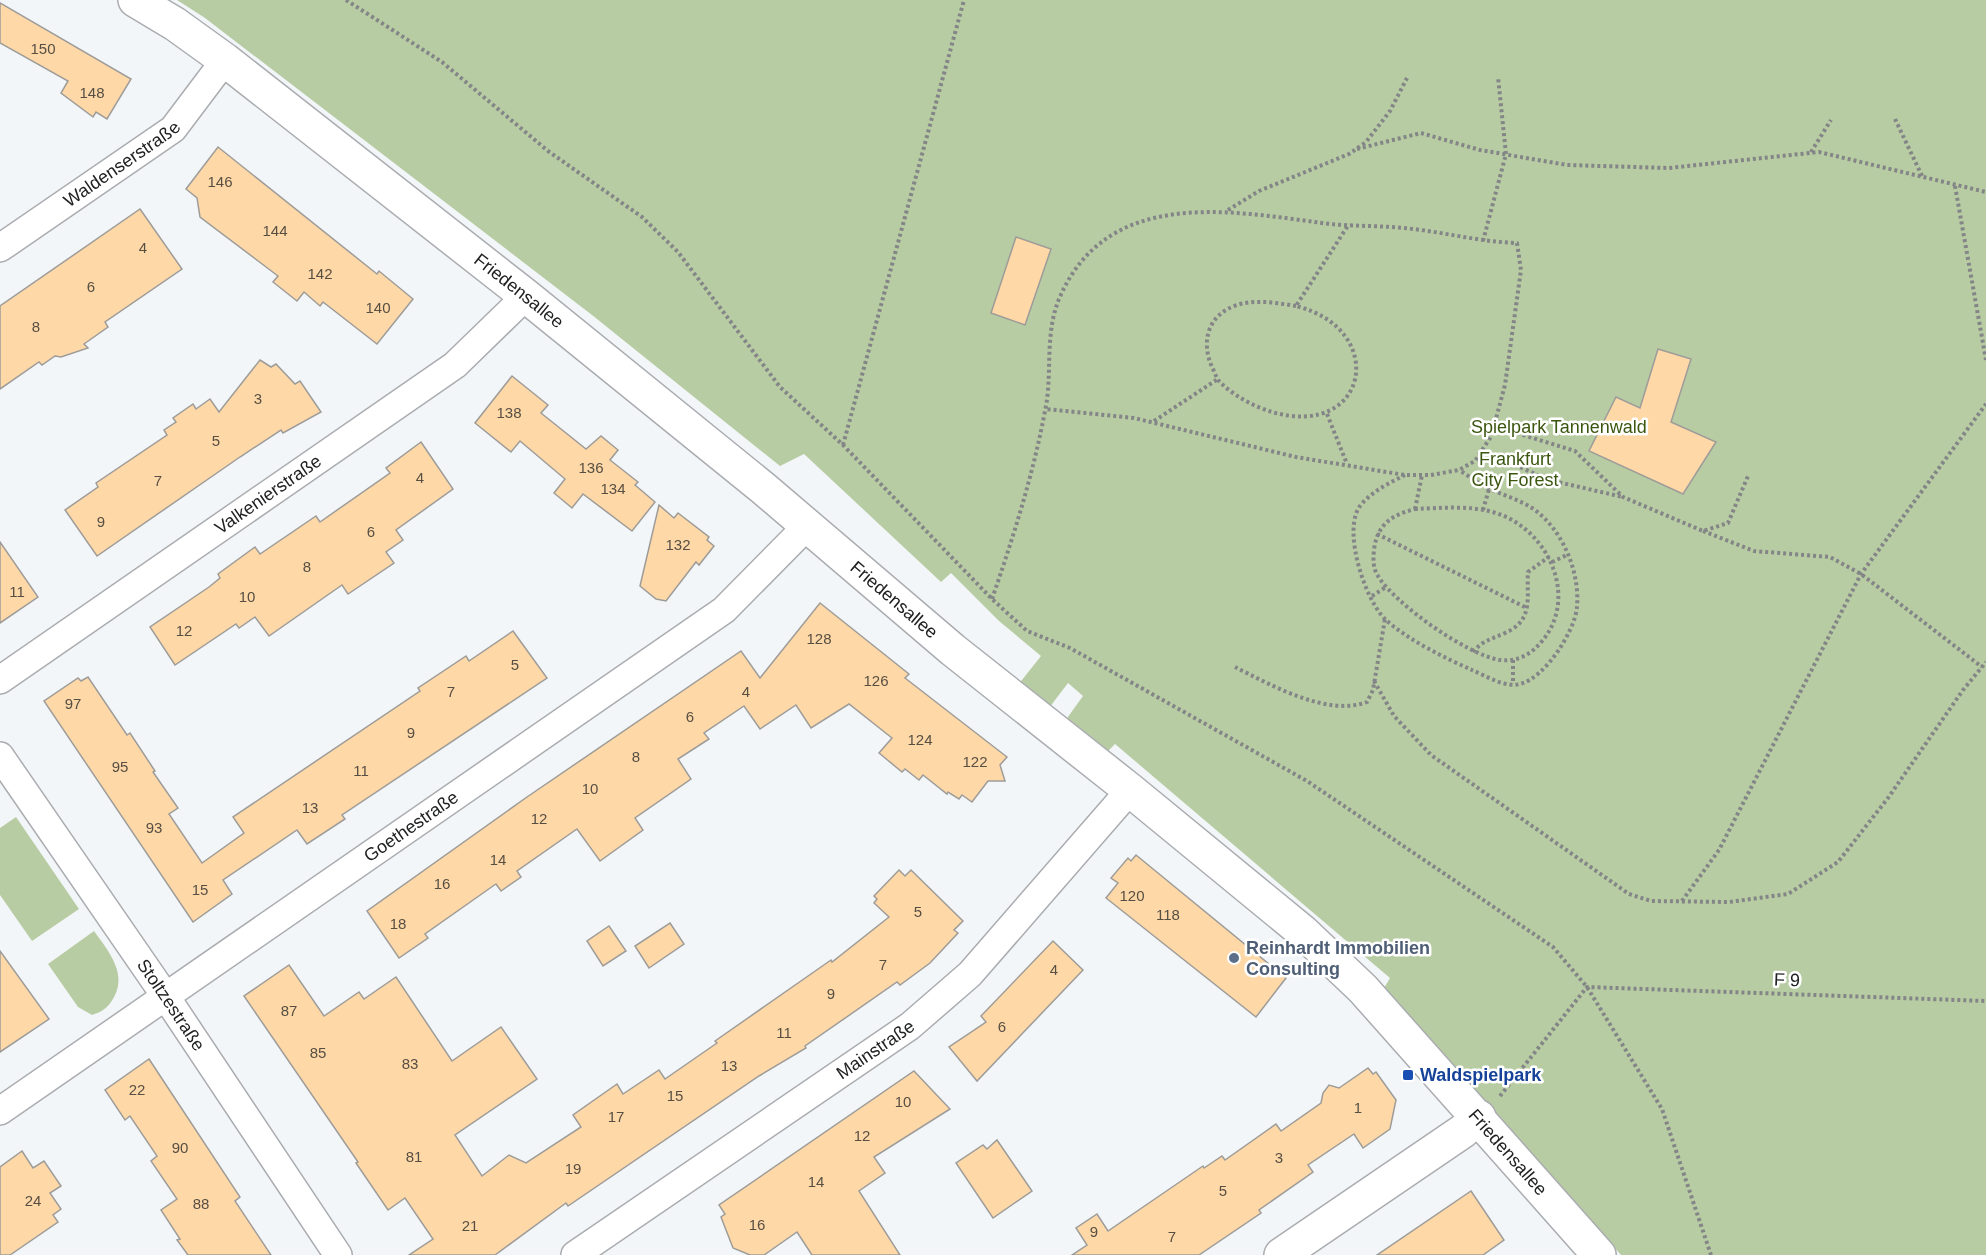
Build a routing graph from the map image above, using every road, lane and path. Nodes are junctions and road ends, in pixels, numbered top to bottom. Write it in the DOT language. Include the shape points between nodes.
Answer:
graph roads {
  1 [pos="135,0"];
  2 [pos="346,0"];
  3 [pos="964,0"];
  4 [pos="225,60"];
  5 [pos="1498,77"];
  6 [pos="1407,78"];
  7 [pos="1895,118"];
  8 [pos="1831,120"];
  9 [pos="1357,149"];
  10 [pos="1810,153"];
  11 [pos="1506,154"];
  12 [pos="1924,178"];
  13 [pos="1955,186"];
  14 [pos="1986,192"];
  15 [pos="1227,210"];
  16 [pos="1349,224"];
  17 [pos="1483,241"];
  18 [pos="0,248"];
  19 [pos="526,296"];
  20 [pos="1296,306"];
  21 [pos="1986,360"];
  22 [pos="1218,379"];
  23 [pos="1986,404"];
  24 [pos="1046,409"];
  25 [pos="1327,414"];
  26 [pos="1154,422"];
  27 [pos="1494,426"];
  28 [pos="843,445"];
  29 [pos="1482,450"];
  30 [pos="1347,465"];
  31 [pos="1459,470"];
  32 [pos="1405,475"];
  33 [pos="1422,475"];
  34 [pos="1748,476"];
  35 [pos="1489,489"];
  36 [pos="1623,497"];
  37 [pos="1415,509"];
  38 [pos="1483,510"];
  39 [pos="808,525"];
  40 [pos="1703,531"];
  41 [pos="1377,534"];
  42 [pos="1567,555"];
  43 [pos="1551,559"];
  44 [pos="1860,574"];
  45 [pos="1386,587"];
  46 [pos="1372,597"];
  47 [pos="992,599"];
  48 [pos="1527,608"];
  49 [pos="1385,619"];
  50 [pos="1473,652"];
  51 [pos="1513,660"];
  52 [pos="1986,662"];
  53 [pos="1235,667"];
  54 [pos="1982,668"];
  55 [pos="0,680"];
  56 [pos="1374,681"];
  57 [pos="1513,684"];
  58 [pos="0,756"];
  59 [pos="1130,790"];
  60 [pos="1682,901"];
  61 [pos="1587,987"];
  62 [pos="166,997"];
  63 [pos="1986,1001"];
  64 [pos="0,1111"];
  65 [pos="1479,1117"];
  66 [pos="338,1255"];
  67 [pos="575,1255"];
  68 [pos="1281,1255"];
  69 [pos="1599,1255"];
  70 [pos="1711,1255"];
  1 -- 4 [label="street, Friedensallee"];
  2 -- 28 [label="path" via="442,62 548,151 642,217 678,252 780,387"];
  3 -- 28 [label="path"];
  4 -- 18 [label="street, Waldenserstraße" via="173,129"];
  4 -- 19 [label="street, Friedensallee"];
  5 -- 11 [label="path"];
  6 -- 9 [label="path" via="1380,127"];
  7 -- 12 [label="path"];
  8 -- 10 [label="path"];
  9 -- 11 [label="path" via="1421,133"];
  9 -- 15 [label="path" via="1258,191"];
  10 -- 11 [label="path" via="1669,168 1567,165"];
  10 -- 12 [label="path"];
  11 -- 17 [label="path"];
  12 -- 13 [label="path"];
  13 -- 14 [label="path"];
  13 -- 21 [label="path"];
  15 -- 16 [label="path"];
  15 -- 24 [label="path" via="1180,213 1118,231 1099,243 1077,267 1059,300 1049,335"];
  16 -- 17 [label="path" via="1414,229"];
  16 -- 20 [label="path"];
  17 -- 27 [label="path" via="1516,243 1521,270 1505,385"];
  19 -- 39 [label="street, Friedensallee"];
  19 -- 55 [label="street, Valkenierstraße" via="456,365"];
  20 -- 22 [label="path" via="1251,302 1235,305 1217,319 1206,332 1205,352"];
  20 -- 25 [label="path" via="1318,311 1341,329 1355,355 1358,371 1353,385 1337,408"];
  22 -- 25 [label="path" via="1250,404 1274,413"];
  22 -- 26 [label="path"];
  23 -- 44 [label="path"];
  24 -- 26 [label="path"];
  24 -- 47 [label="path" via="1014,535"];
  25 -- 30 [label="path"];
  26 -- 30 [label="path" via="1296,457"];
  27 -- 29 [label="path"];
  27 -- 36 [label="path" via="1575,451"];
  28 -- 47 [label="path"];
  29 -- 31 [label="path" via="1475,461"];
  29 -- 36 [label="path" via="1549,480"];
  30 -- 32 [label="path"];
  31 -- 33 [label="path"];
  31 -- 35 [label="path"];
  32 -- 33 [label="path"];
  32 -- 46 [label="path" via="1373,494 1360,507 1352,524 1361,573"];
  33 -- 37 [label="path"];
  34 -- 40 [label="path" via="1728,523"];
  35 -- 38 [label="path"];
  35 -- 42 [label="path" via="1536,511 1559,538"];
  36 -- 40 [label="path"];
  37 -- 38 [label="path"];
  37 -- 41 [label="path" via="1389,519"];
  38 -- 43 [label="path" via="1512,519 1527,529"];
  39 -- 59 [label="street, Friedensallee" via="953,650"];
  39 -- 62 [label="street, Goethestraße" via="724,610"];
  40 -- 44 [label="path" via="1754,551 1830,557"];
  41 -- 45 [label="path" via="1373,559 1376,574"];
  41 -- 48 [label="path"];
  42 -- 43 [label="path"];
  42 -- 57 [label="path" via="1573,566 1577,608 1565,638 1547,667 1520,684"];
  43 -- 48 [label="path" via="1528,572"];
  43 -- 51 [label="path" via="1559,590 1554,621 1536,649"];
  44 -- 54 [label="path"];
  44 -- 60 [label="path" via="1719,850"];
  45 -- 46 [label="path"];
  45 -- 50 [label="path" via="1439,631"];
  46 -- 49 [label="path"];
  47 -- 61 [label="path" via="1027,631 1070,648 1307,782 1553,947"];
  48 -- 50 [label="path" via="1524,618 1512,629 1484,641"];
  49 -- 56 [label="path"];
  49 -- 57 [label="path" via="1445,658"];
  50 -- 51 [label="path"];
  51 -- 57 [label="path"];
  52 -- 54 [label="path"];
  53 -- 56 [label="path" via="1286,692 1338,707 1367,702"];
  54 -- 60 [label="path" via="1838,862 1788,894 1729,902"];
  56 -- 60 [label="path" via="1394,716 1441,761 1629,894 1651,901"];
  58 -- 62 [label="street, Stoltzestraße"];
  59 -- 65 [label="street, Friedensallee" via="1333,958"];
  59 -- 67 [label="street, Mainstraße" via="945,999"];
  61 -- 63 [label="path, F 9"];
  61 -- 65 [label="path" via="1509,1087"];
  61 -- 70 [label="path" via="1662,1109"];
  62 -- 64 [label="street, Goethestraße"];
  62 -- 66 [label="street, Stoltzestraße"];
  65 -- 68 [label="street"];
  65 -- 69 [label="street, Friedensallee"];
}
